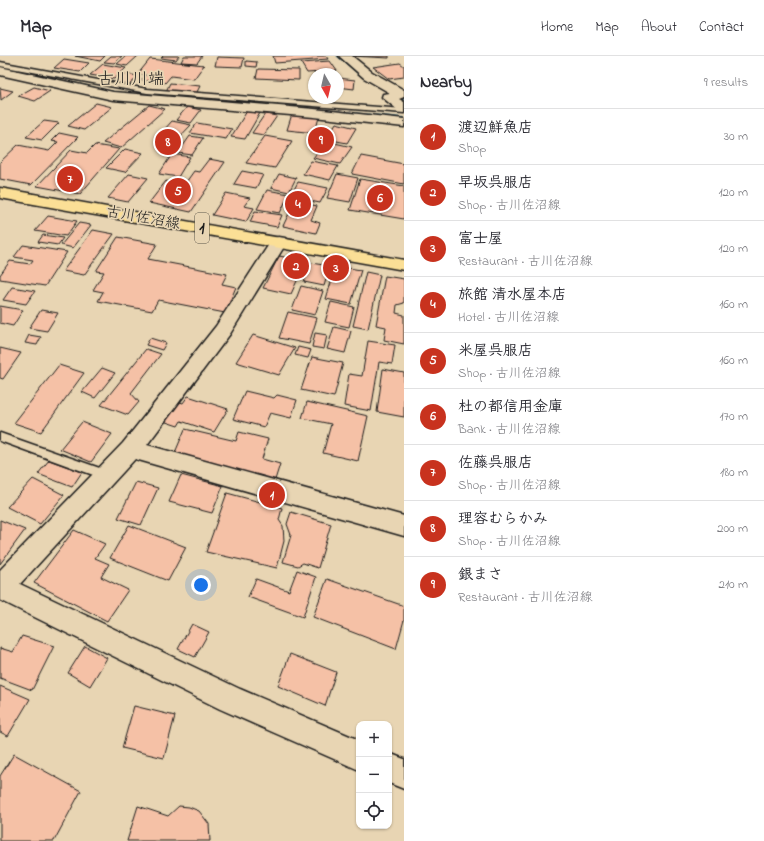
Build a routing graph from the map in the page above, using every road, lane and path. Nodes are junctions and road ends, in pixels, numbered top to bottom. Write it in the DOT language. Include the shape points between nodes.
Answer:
graph roads {
  1 [pos="345,56"];
  2 [pos="0,64"];
  3 [pos="0,71"];
  4 [pos="25,73"];
  5 [pos="203,100"];
  6 [pos="404,108"];
  7 [pos="404,111"];
  8 [pos="404,123"];
  9 [pos="0,193"];
  10 [pos="279,242"];
  11 [pos="404,265"];
  12 [pos="0,437"];
  13 [pos="131,449"];
  14 [pos="107,475"];
  15 [pos="404,526"];
  16 [pos="1,587"];
  17 [pos="356,754"];
  18 [pos="392,769"];
  19 [pos="404,774"];
  1 -- 6 [label="street" via="363,71 402,94 388,98"];
  2 -- 4 [label="lane"];
  3 -- 4 [label="street"];
  4 -- 5 [label="street" via="86,85 113,96 145,95"];
  5 -- 7 [label="lane"];
  5 -- 8 [label="street"];
  9 -- 10 [label="main road, 古川佐沼線 / 1"];
  10 -- 11 [label="main road, 古川佐沼線 / 1"];
  10 -- 13 [label="street" via="224,330"];
  12 -- 14 [label="lane"];
  13 -- 14 [label="street"];
  13 -- 15 [label="street"];
  14 -- 16 [label="street"];
  16 -- 17 [label="street" via="230,699"];
  18 -- 19 [label="street"];
}
